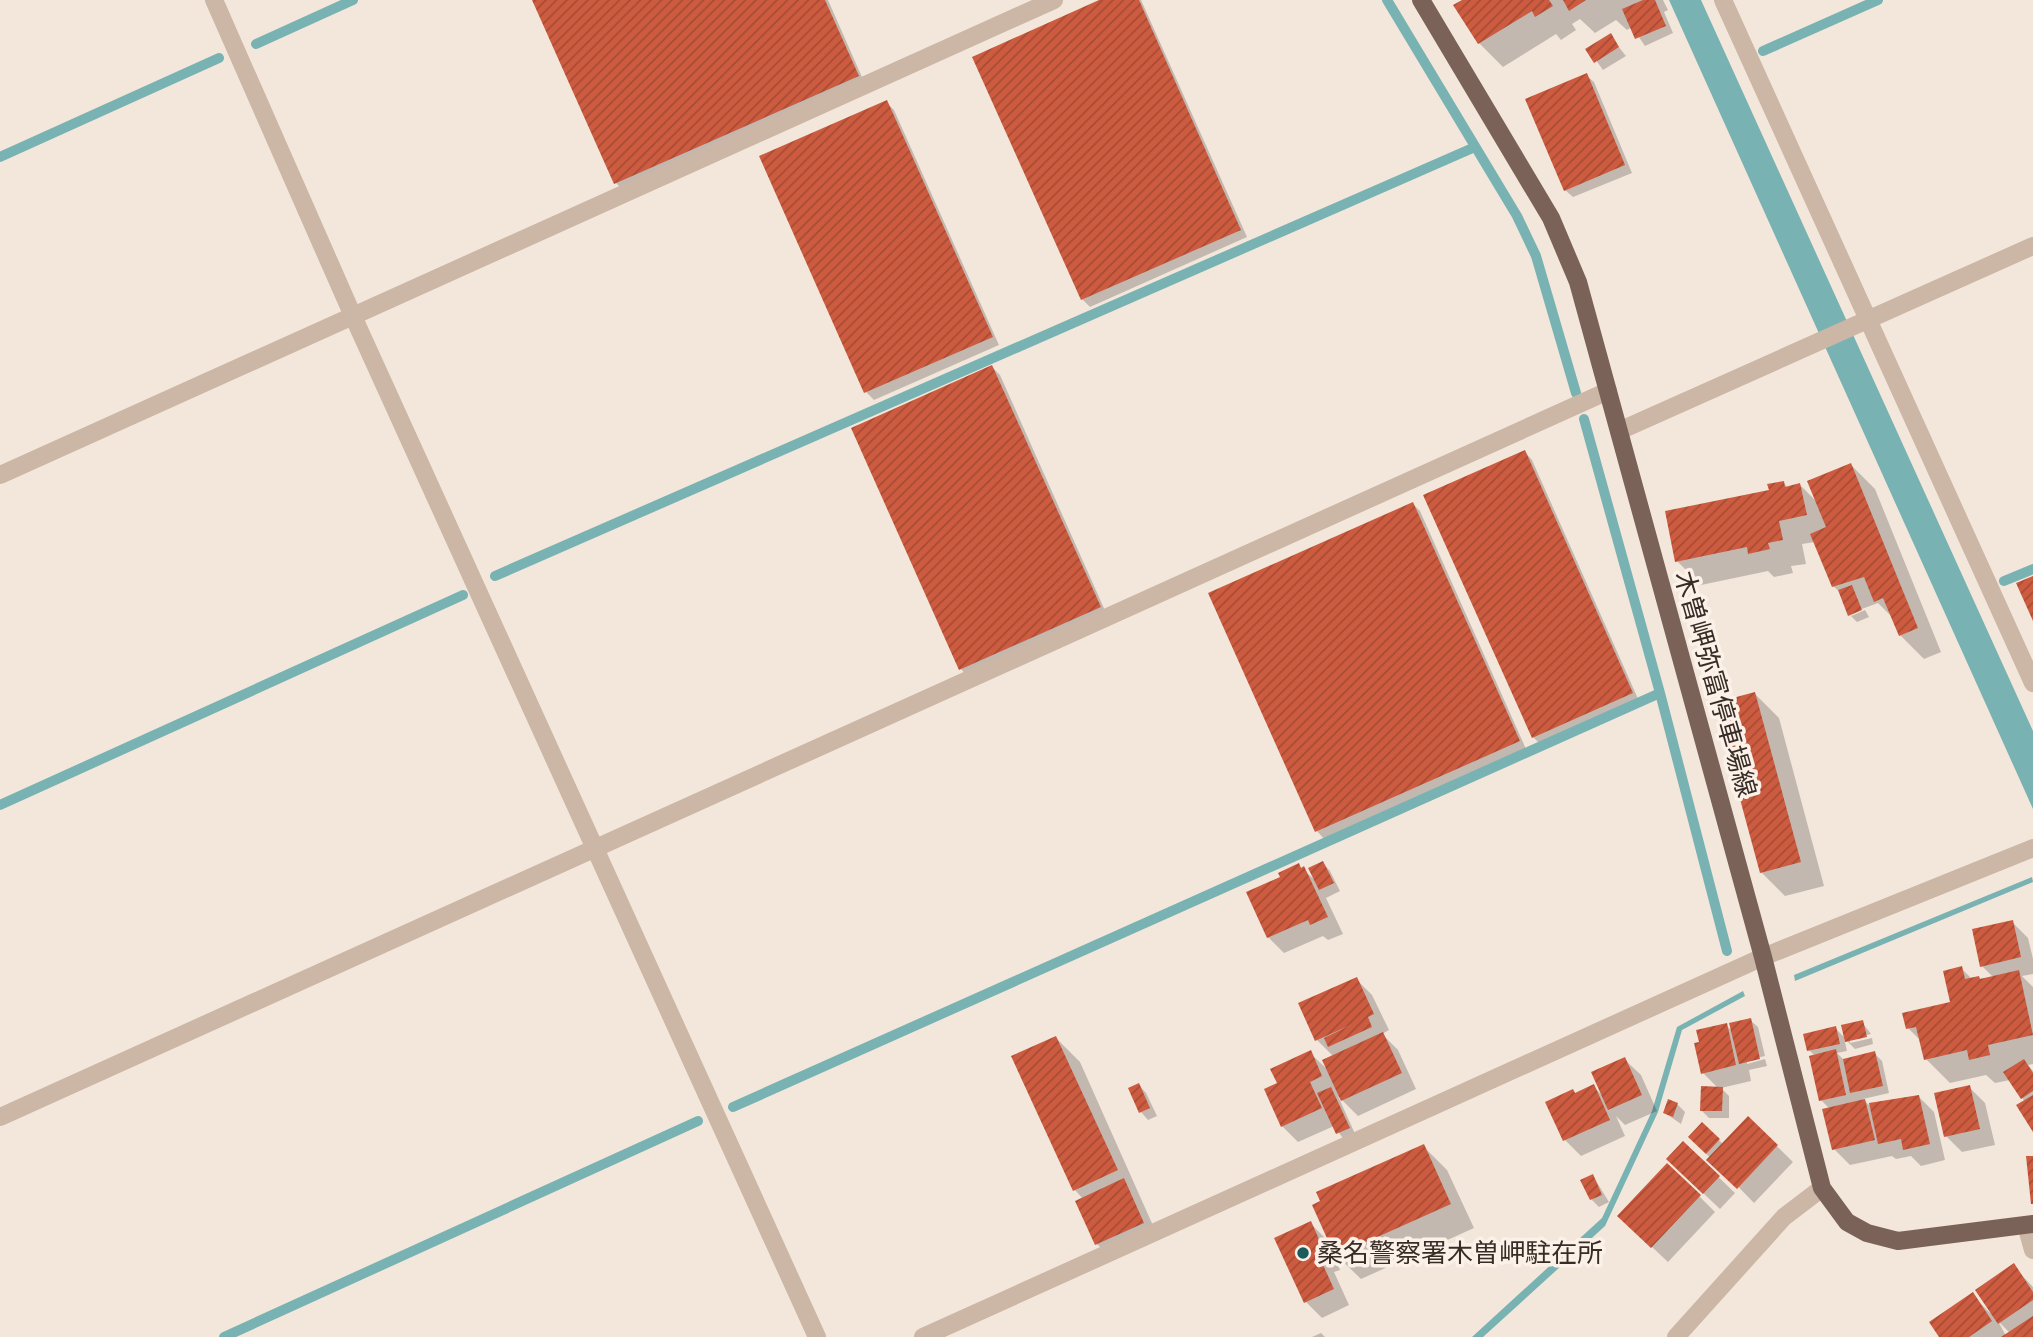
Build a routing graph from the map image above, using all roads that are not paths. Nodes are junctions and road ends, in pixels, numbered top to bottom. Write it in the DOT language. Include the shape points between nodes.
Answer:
graph roads {
  1 [pos="214,0"];
  2 [pos="1054,0"];
  3 [pos="1421,0"];
  4 [pos="1723,0"];
  5 [pos="2033,246"];
  6 [pos="353,316"];
  7 [pos="1862,322"];
  8 [pos="1608,391"];
  9 [pos="1619,431"];
  10 [pos="0,475"];
  11 [pos="2033,683"];
  12 [pos="597,848"];
  13 [pos="2033,848"];
  14 [pos="1763,957"];
  15 [pos="0,1117"];
  16 [pos="1822,1188"];
  17 [pos="2030,1224"];
  18 [pos="2033,1251"];
  19 [pos="817,1337"];
  20 [pos="923,1337"];
  21 [pos="1676,1337"];
  1 -- 6 [label="street"];
  2 -- 6 [label="street"];
  3 -- 8 [label="main road, 木曽岬弥富停車場線" via="1551,218 1578,282"];
  4 -- 7 [label="street"];
  5 -- 7 [label="street"];
  6 -- 10 [label="street"];
  6 -- 12 [label="street"];
  7 -- 9 [label="street"];
  7 -- 11 [label="street"];
  8 -- 9 [label="main road, 木曽岬弥富停車場線"];
  8 -- 12 [label="street"];
  9 -- 14 [label="main road, 木曽岬弥富停車場線"];
  12 -- 15 [label="street"];
  12 -- 19 [label="street"];
  13 -- 14 [label="street"];
  14 -- 16 [label="main road, 木曽岬弥富停車場線"];
  14 -- 20 [label="street"];
  16 -- 17 [label="main road, 木曽岬弥富停車場線" via="1847,1222 1898,1241"];
  16 -- 21 [label="street" via="1784,1217"];
  17 -- 18 [label="street"];
}
